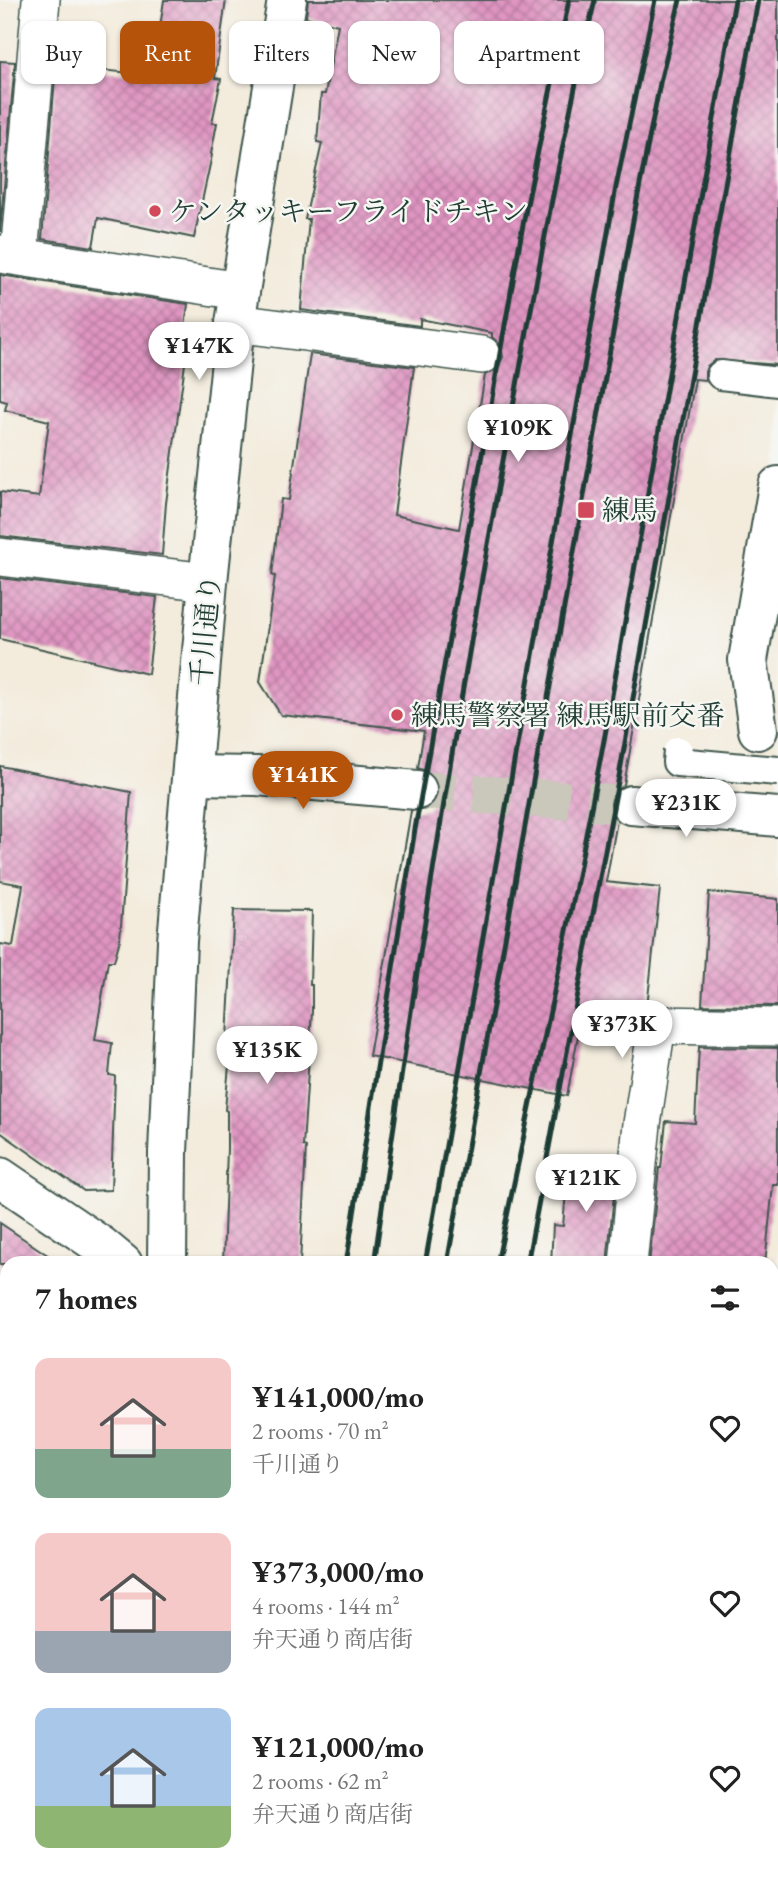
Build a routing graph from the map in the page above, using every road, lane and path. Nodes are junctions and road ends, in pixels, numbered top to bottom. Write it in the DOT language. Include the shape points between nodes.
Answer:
graph roads {
  1 [pos="41,0"];
  2 [pos="287,0"];
  3 [pos="10,255"];
  4 [pos="238,307"];
  5 [pos="482,355"];
  6 [pos="720,376"];
  7 [pos="778,382"];
  8 [pos="778,486"];
  9 [pos="0,557"];
  10 [pos="208,582"];
  11 [pos="778,684"];
  12 [pos="758,730"];
  13 [pos="671,758"];
  14 [pos="778,771"];
  15 [pos="192,775"];
  16 [pos="417,790"];
  17 [pos="631,805"];
  18 [pos="762,815"];
  19 [pos="778,1027"];
  20 [pos="0,1177"];
  21 [pos="113,1256"];
  22 [pos="167,1256"];
  23 [pos="629,1256"];
  1 -- 3 [label="street"];
  2 -- 4 [label="main road, 千川通り"];
  3 -- 4 [label="street"];
  4 -- 5 [label="street"];
  4 -- 10 [label="main road, 千川通り"];
  6 -- 7 [label="street"];
  8 -- 12 [label="main road" via="748,660"];
  9 -- 10 [label="street"];
  10 -- 15 [label="main road, 千川通り"];
  11 -- 12 [label="main road"];
  12 -- 18 [label="main road"];
  13 -- 14 [label="street, bridge"];
  15 -- 16 [label="main road"];
  15 -- 22 [label="main road, 千川通り" via="177,941"];
  17 -- 18 [label="main road"];
  19 -- 23 [label="street" via="657,1025"];
  20 -- 21 [label="main road"];
}
